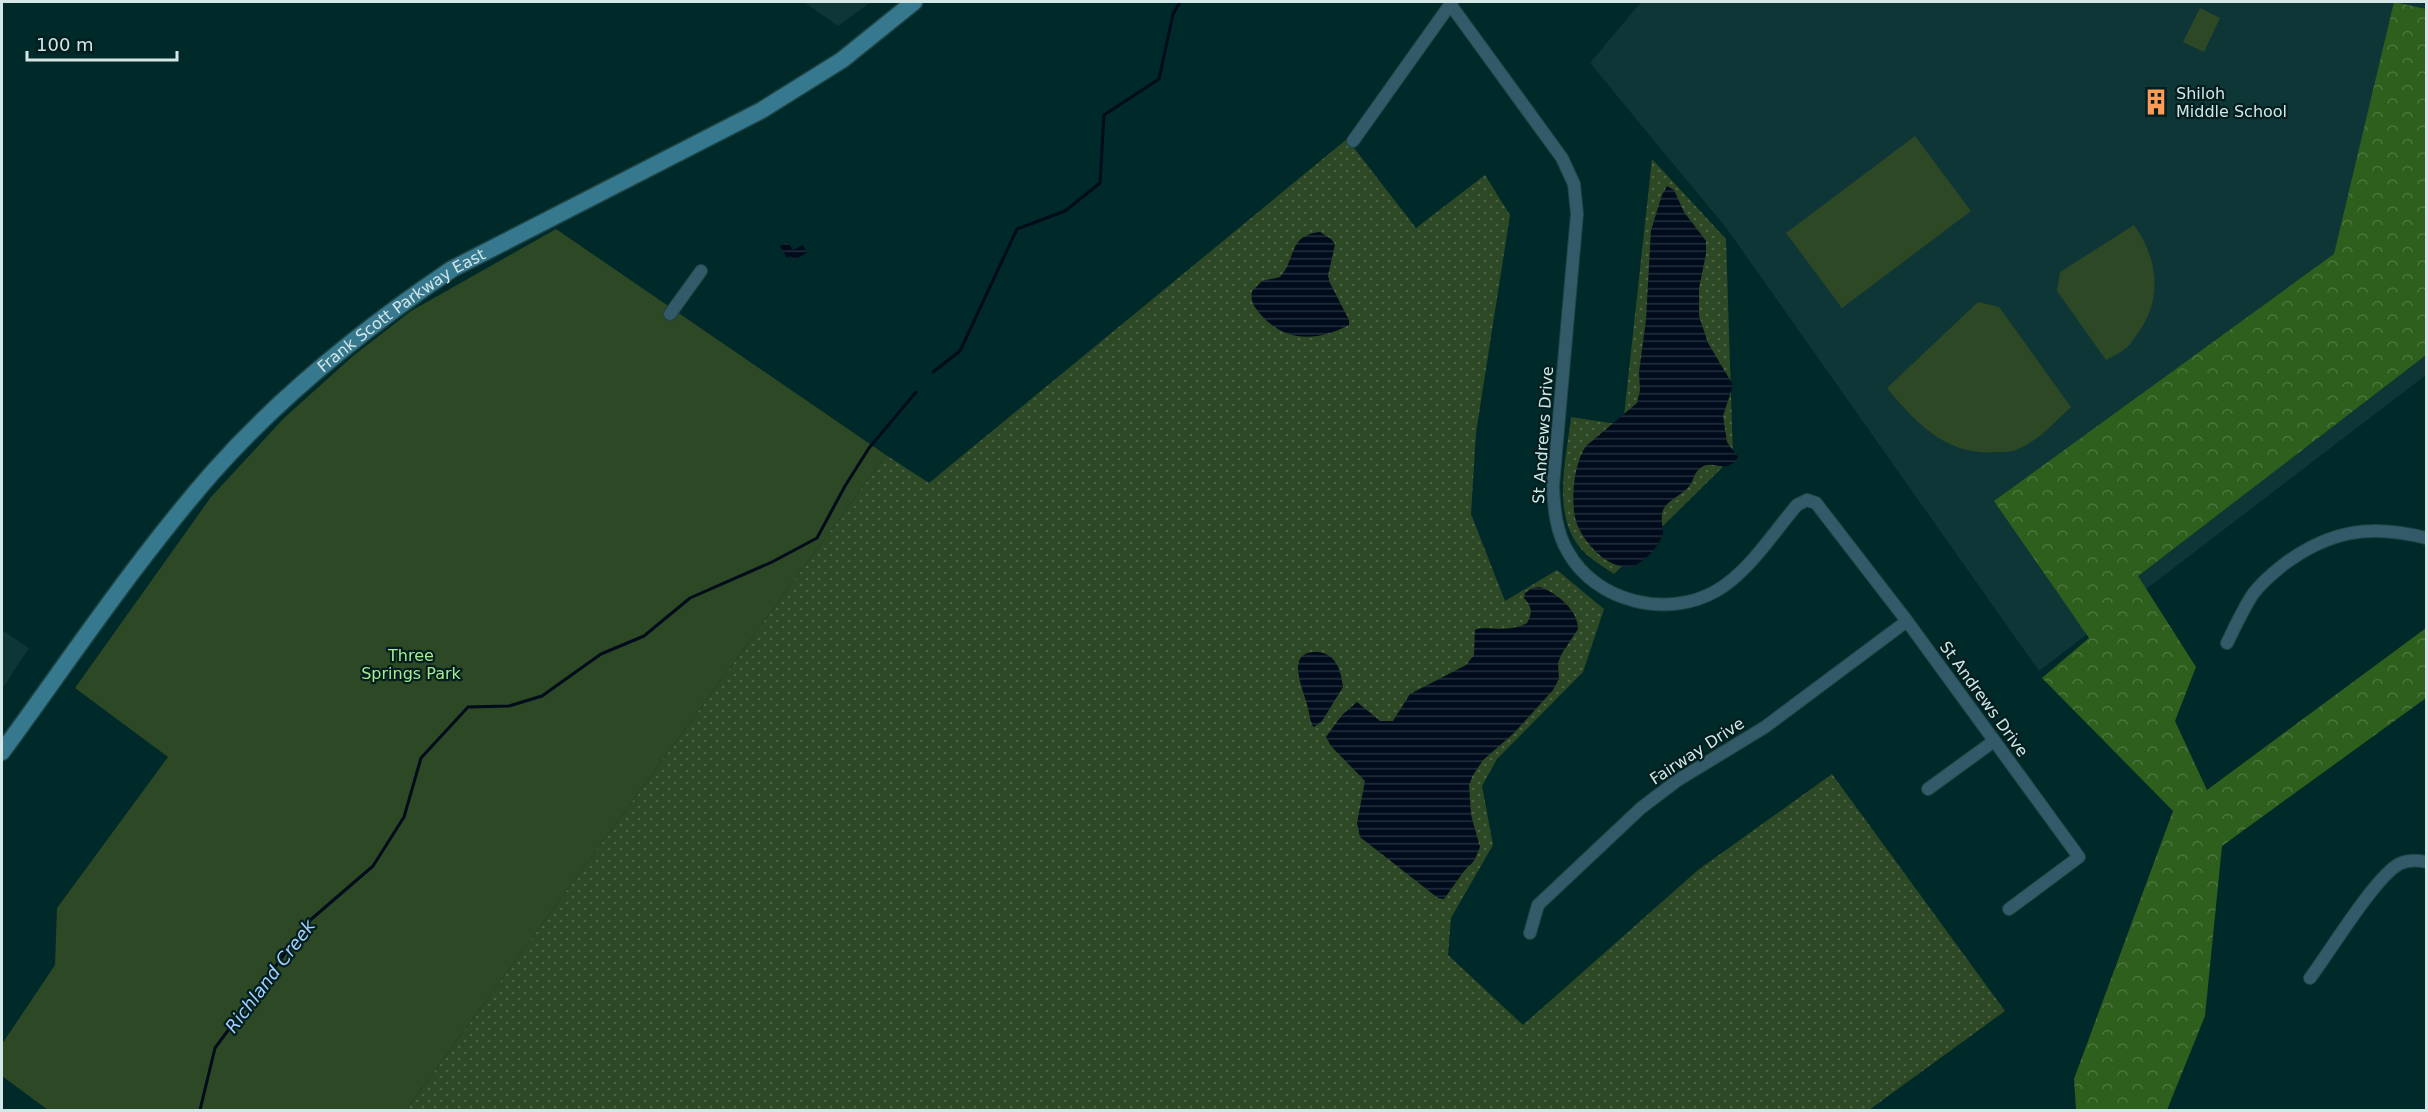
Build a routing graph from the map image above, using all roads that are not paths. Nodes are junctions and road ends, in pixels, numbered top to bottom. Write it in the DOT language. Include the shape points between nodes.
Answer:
graph roads {
  1 [pos="914,2"];
  2 [pos="1451,3"];
  3 [pos="1353,141"];
  4 [pos="701,271"];
  5 [pos="670,314"];
  6 [pos="2427,538"];
  7 [pos="1907,621"];
  8 [pos="2226,643"];
  9 [pos="1994,741"];
  10 [pos="2,752"];
  11 [pos="1928,789"];
  12 [pos="2427,862"];
  13 [pos="2009,909"];
  14 [pos="1530,933"];
  15 [pos="2310,978"];
  1 -- 10 [label="main road, Frank Scott Parkway East" via="842,60 762,110 452,269 307,381 262,421 174,519"];
  2 -- 3 [label="street"];
  2 -- 7 [label="street, St Andrews Drive" via="1562,158 1574,184 1577,214 1553,486 1555,520 1568,553 1590,579 1616,595 1649,605 1684,603 1716,591 1741,571 1797,505 1807,500 1816,503"];
  4 -- 5 [label="street"];
  6 -- 8 [label="street" via="2397,531 2350,532 2302,551 2254,592"];
  7 -- 9 [label="street, St Andrews Drive"];
  7 -- 14 [label="street, Fairway Drive" via="1765,727 1678,780 1641,808 1538,905"];
  9 -- 11 [label="street"];
  9 -- 13 [label="street, St Andrews Drive" via="2079,857"];
  12 -- 15 [label="street" via="2400,863 2383,876"];
}
